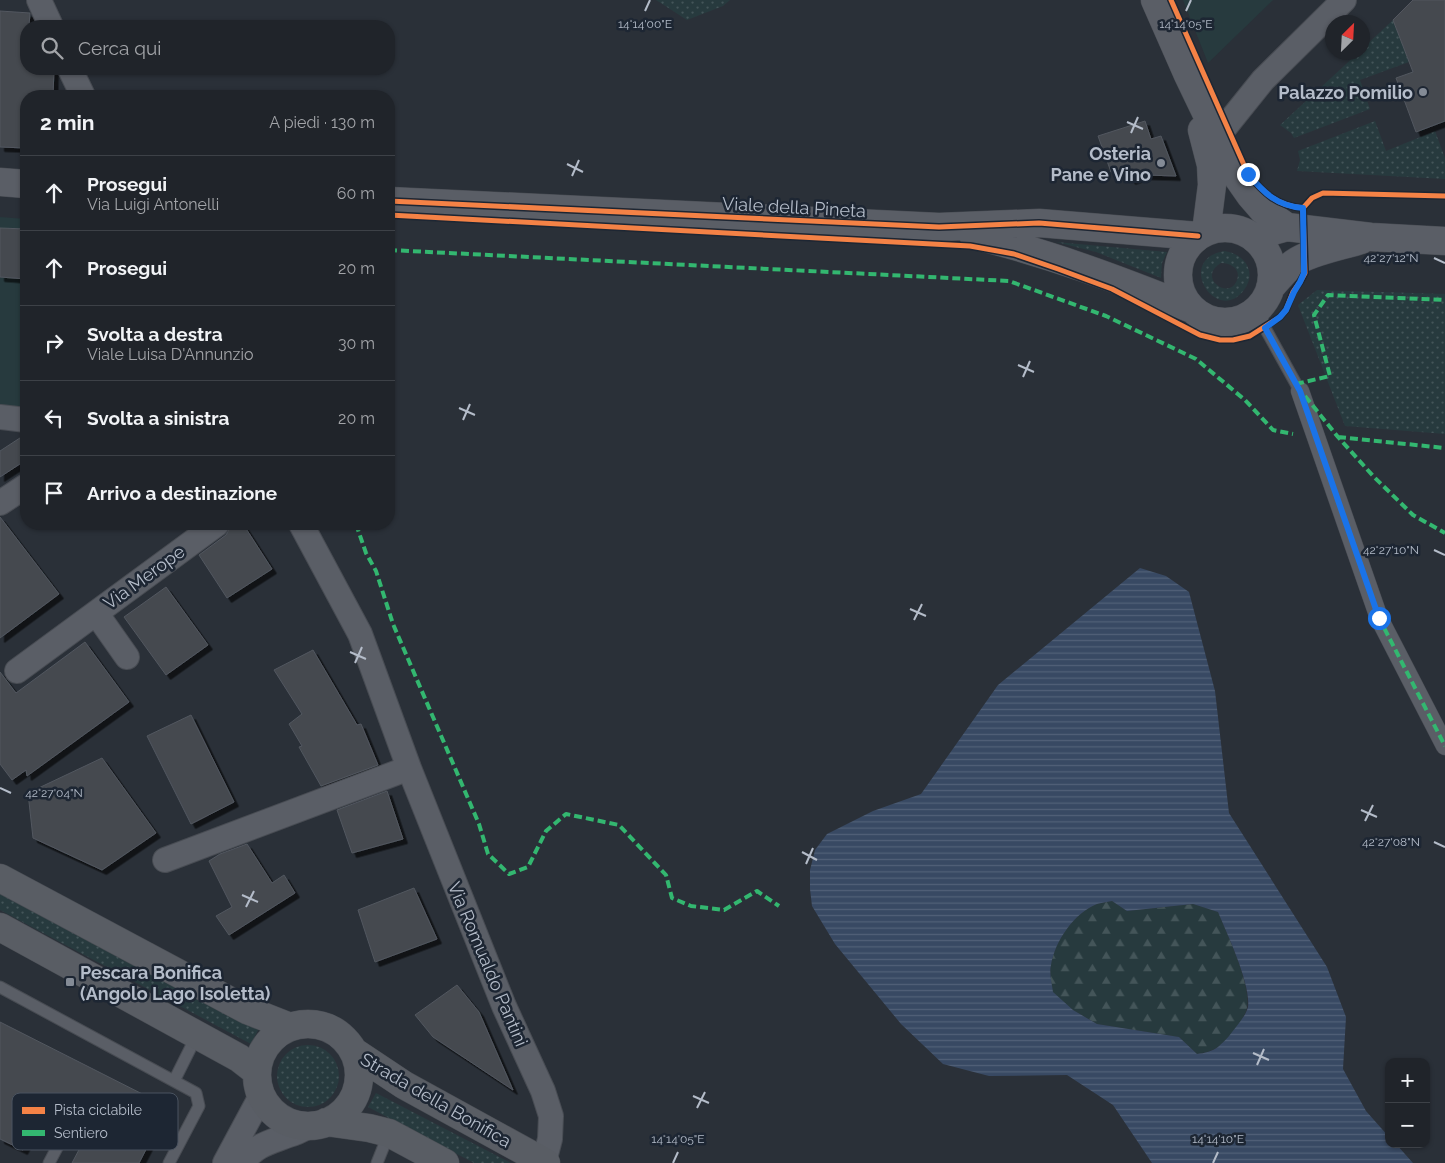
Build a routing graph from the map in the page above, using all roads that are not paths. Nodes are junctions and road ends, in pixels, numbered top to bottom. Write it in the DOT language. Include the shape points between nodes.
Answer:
graph roads {
  1 [pos="40,0"];
  2 [pos="1155,0"];
  3 [pos="1344,0"];
  4 [pos="48,20"];
  5 [pos="73,75"];
  6 [pos="1188,75"];
  7 [pos="80,90"];
  8 [pos="1218,136"];
  9 [pos="1236,175"];
  10 [pos="0,182"];
  11 [pos="20,184"];
  12 [pos="395,201"];
  13 [pos="1287,227"];
  14 [pos="940,228"];
  15 [pos="1202,234"];
  16 [pos="1246,234"];
  17 [pos="1372,237"];
  18 [pos="1445,241"];
  19 [pos="1264,298"];
  20 [pos="1192,309"];
  21 [pos="1300,391"];
  22 [pos="0,417"];
  23 [pos="20,419"];
  24 [pos="20,490"];
  25 [pos="0,503"];
  26 [pos="209,530"];
  27 [pos="304,530"];
  28 [pos="96,613"];
  29 [pos="127,656"];
  30 [pos="17,671"];
  31 [pos="1445,746"];
  32 [pos="409,768"];
  33 [pos="164,860"];
  34 [pos="0,878"];
  35 [pos="0,927"];
  36 [pos="0,987"];
  37 [pos="290,1027"];
  38 [pos="197,1035"];
  39 [pos="353,1051"];
  40 [pos="174,1081"];
  41 [pos="259,1084"];
  42 [pos="318,1124"];
  43 [pos="389,1133"];
  44 [pos="178,1146"];
  45 [pos="56,1150"];
  46 [pos="176,1150"];
  47 [pos="545,1162"];
  48 [pos="49,1163"];
  49 [pos="169,1163"];
  50 [pos="225,1163"];
  51 [pos="243,1163"];
  52 [pos="377,1163"];
  53 [pos="445,1163"];
  1 -- 4 [label="street"];
  2 -- 6 [label="street"];
  3 -- 8 [label="street" via="1263,80"];
  5 -- 7 [label="street"];
  6 -- 8 [label="street"];
  6 -- 15 [label="street" via="1211,165 1211,199"];
  8 -- 9 [label="street"];
  9 -- 13 [label="street" via="1263,210"];
  9 -- 16 [label="street"];
  10 -- 11 [label="street"];
  12 -- 14 [label="street, Viale della Pineta"];
  13 -- 16 [label="street"];
  13 -- 17 [label="street"];
  14 -- 15 [label="street, Viale della Pineta" via="1039,223"];
  14 -- 20 [label="street, Viale della Pineta" via="1023,247"];
  15 -- 16 [label="street" via="1229,228"];
  15 -- 20 [label="street" via="1188,246 1178,271 1179,285"];
  16 -- 19 [label="street" via="1260,244 1271,265 1272,277"];
  17 -- 18 [label="street"];
  17 -- 19 [label="street" via="1304,257 1285,271"];
  19 -- 20 [label="street" via="1247,316 1233,321 1205,317"];
  19 -- 21 [label="lane" via="1265,328"];
  21 -- 31 [label="street" via="1379,618"];
  22 -- 23 [label="street"];
  24 -- 25 [label="street"];
  26 -- 28 [label="street, Via Merope"];
  27 -- 32 [label="street, Via Romualdo Pantini" via="360,634"];
  28 -- 29 [label="street, Via Merope"];
  28 -- 30 [label="street, Via Merope"];
  32 -- 33 [label="street"];
  32 -- 47 [label="street, Via Romualdo Pantini" via="504,1006 543,1091 551,1116"];
  34 -- 37 [label="main road" via="247,1010"];
  35 -- 38 [label="main road"];
  36 -- 40 [label="lane"];
  37 -- 39 [label="main road" via="301,1024 326,1027 346,1041"];
  37 -- 41 [label="main road" via="263,1049"];
  38 -- 40 [label="lane"];
  38 -- 41 [label="main road" via="239,1058"];
  39 -- 42 [label="main road" via="359,1075 355,1093 346,1108"];
  39 -- 47 [label="main road, Strada della Bonifica" via="404,1085"];
  40 -- 44 [label="lane" via="196,1093 199,1106"];
  41 -- 42 [label="main road" via="270,1108 281,1118 296,1124"];
  41 -- 50 [label="street"];
  42 -- 43 [label="main road"];
  42 -- 51 [label="street" via="260,1145"];
  43 -- 52 [label="lane"];
  43 -- 53 [label="main road"];
  45 -- 48 [label="lane"];
  46 -- 49 [label="lane"];
}
